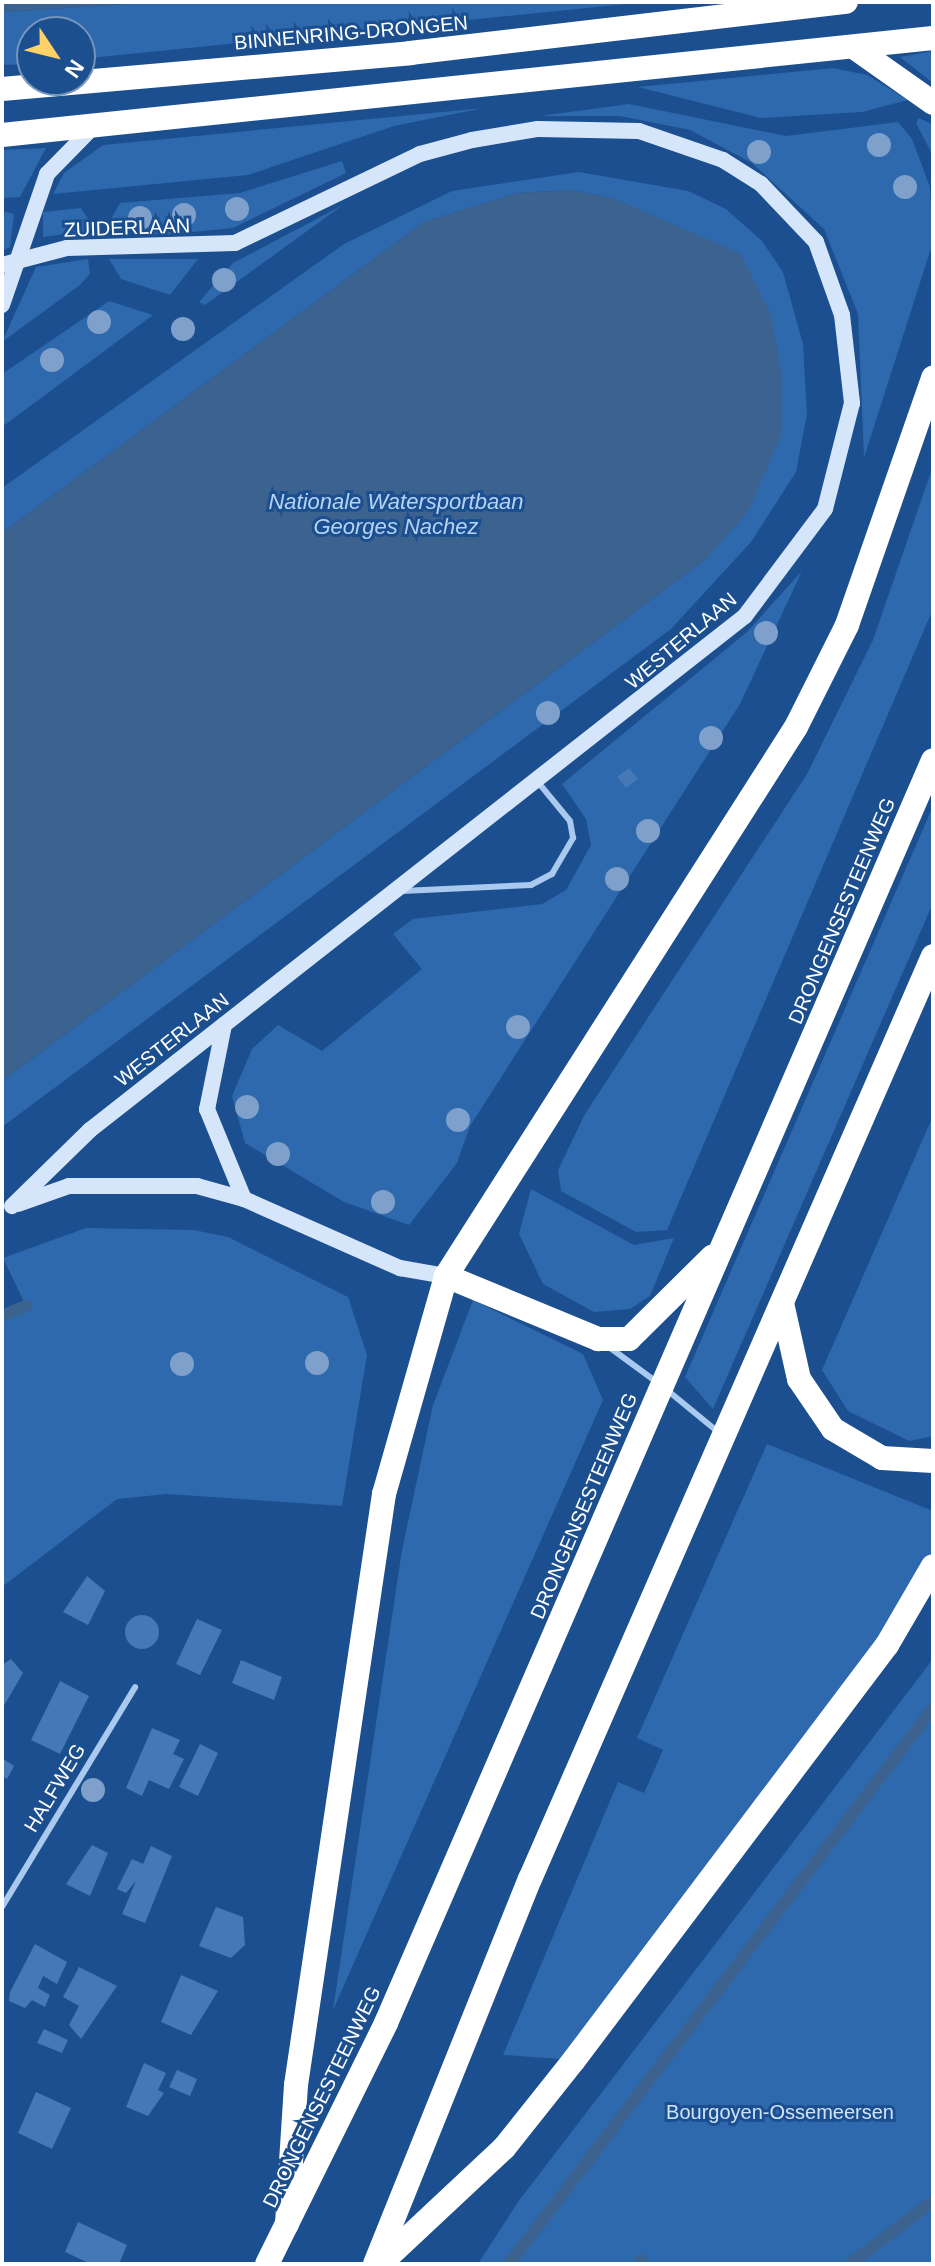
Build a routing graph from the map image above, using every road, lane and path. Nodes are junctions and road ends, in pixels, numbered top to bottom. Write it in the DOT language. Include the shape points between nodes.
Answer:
graph roads {
  1 [pos="846,2"];
  2 [pos="933,38"];
  3 [pos="855,48"];
  4 [pos="2,89"];
  5 [pos="933,103"];
  6 [pos="91,129"];
  7 [pos="2,135"];
  8 [pos="235,243"];
  9 [pos="22,257"];
  10 [pos="2,265"];
  11 [pos="2,305"];
  12 [pos="933,378"];
  13 [pos="933,760"];
  14 [pos="537,781"];
  15 [pos="395,891"];
  16 [pos="933,956"];
  17 [pos="230,1020"];
  18 [pos="244,1199"];
  19 [pos="7,1209"];
  20 [pos="724,1243"];
  21 [pos="446,1276"];
  22 [pos="782,1303"];
  23 [pos="598,1339"];
  24 [pos="662,1386"];
  25 [pos="723,1436"];
  26 [pos="933,1461"];
  27 [pos="933,1566"];
  28 [pos="135,1687"];
  29 [pos="2,1907"];
  30 [pos="287,2224"];
  31 [pos="267,2264"];
  32 [pos="378,2264"];
  1 -- 4 [label="highway, BINNENRING-DRONGEN" via="410,53"];
  2 -- 3 [label="highway"];
  3 -- 5 [label="highway"];
  3 -- 6 [label="highway"];
  6 -- 7 [label="highway"];
  6 -- 9 [label="street" via="47,174"];
  8 -- 9 [label="street, ZUIDERLAAN" via="89,246"];
  8 -- 14 [label="street, WESTERLAAN" via="420,154 538,129 597,128 684,142 723,160 761,184 816,242 842,315 852,403 825,509 745,616"];
  9 -- 10 [label="street, ZUIDERLAAN"];
  9 -- 11 [label="street"];
  12 -- 21 [label="highway" via="847,625 796,727"];
  13 -- 20 [label="highway, DRONGENSESTEENWEG"];
  14 -- 15 [label="street, WESTERLAAN"];
  14 -- 15 [label="lane" via="570,821 573,838 552,874 531,885"];
  15 -- 17 [label="street, WESTERLAAN"];
  16 -- 22 [label="highway"];
  17 -- 18 [label="street" via="207,1109"];
  17 -- 19 [label="street, WESTERLAAN" via="90,1130"];
  18 -- 19 [label="street" via="135,1181 69,1186"];
  18 -- 21 [label="street" via="400,1268"];
  20 -- 23 [label="highway" via="640,1331 629,1339"];
  20 -- 24 [label="highway, DRONGENSESTEENWEG"];
  21 -- 23 [label="highway"];
  21 -- 30 [label="highway" via="384,1494 296,2085"];
  22 -- 25 [label="highway"];
  22 -- 26 [label="highway" via="799,1379 833,1429 882,1458"];
  23 -- 24 [label="lane"];
  24 -- 25 [label="lane"];
  24 -- 30 [label="highway, DRONGENSESTEENWEG" via="386,2023"];
  25 -- 32 [label="highway" via="530,1879"];
  27 -- 32 [label="highway" via="887,1645 574,2060 504,2148"];
  28 -- 29 [label="lane, HALFWEG"];
  30 -- 31 [label="highway, DRONGENSESTEENWEG"];
}
